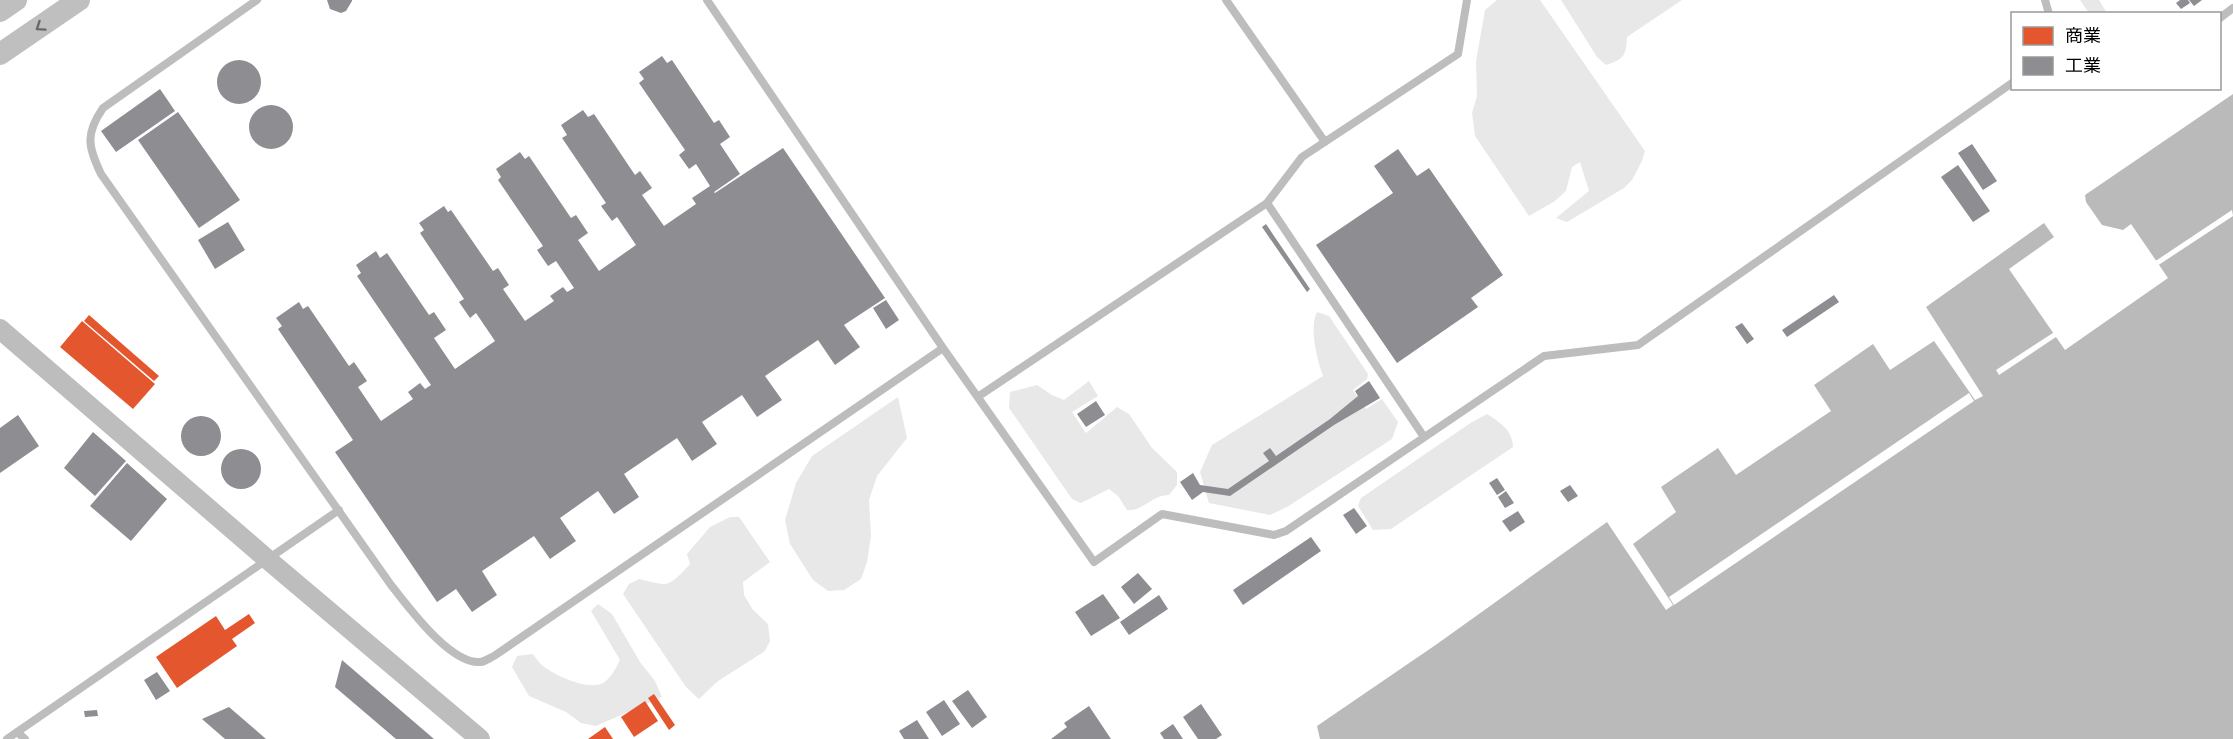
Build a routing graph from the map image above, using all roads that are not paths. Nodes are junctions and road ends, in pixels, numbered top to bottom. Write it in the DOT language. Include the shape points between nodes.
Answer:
graph roads {
  1 [pos="16,0"];
  2 [pos="79,0"];
  3 [pos="256,0"];
  4 [pos="707,0"];
  5 [pos="1226,0"];
  6 [pos="1467,0"];
  7 [pos="2233,8"];
  8 [pos="0,11"];
  9 [pos="2221,17"];
  10 [pos="0,54"];
  11 [pos="2011,84"];
  12 [pos="1325,142"];
  13 [pos="1267,203"];
  14 [pos="0,328"];
  15 [pos="943,348"];
  16 [pos="978,396"];
  17 [pos="1424,437"];
  18 [pos="339,510"];
  19 [pos="267,559"];
  20 [pos="17,732"];
  21 [pos="8,739"];
  22 [pos="25,739"];
  23 [pos="480,739"];
  1 -- 8 [label="main road"];
  2 -- 10 [label="main road, one-way"];
  3 -- 18 [label="lane" via="104,108 89,137 91,154 101,174"];
  4 -- 15 [label="lane"];
  5 -- 12 [label="lane"];
  6 -- 12 [label="lane" via="1458,54"];
  7 -- 9 [label="lane"];
  11 -- 17 [label="lane" via="1638,345 1544,356"];
  12 -- 13 [label="lane" via="1302,157"];
  13 -- 16 [label="lane"];
  13 -- 17 [label="lane"];
  14 -- 19 [label="street"];
  15 -- 16 [label="lane"];
  15 -- 18 [label="lane" via="481,662 465,658 430,633"];
  16 -- 17 [label="lane" via="1094,562 1162,514 1274,535 1286,531"];
  18 -- 19 [label="lane"];
  19 -- 20 [label="lane"];
  19 -- 23 [label="street"];
  20 -- 21 [label="lane"];
  20 -- 22 [label="lane"];
}
